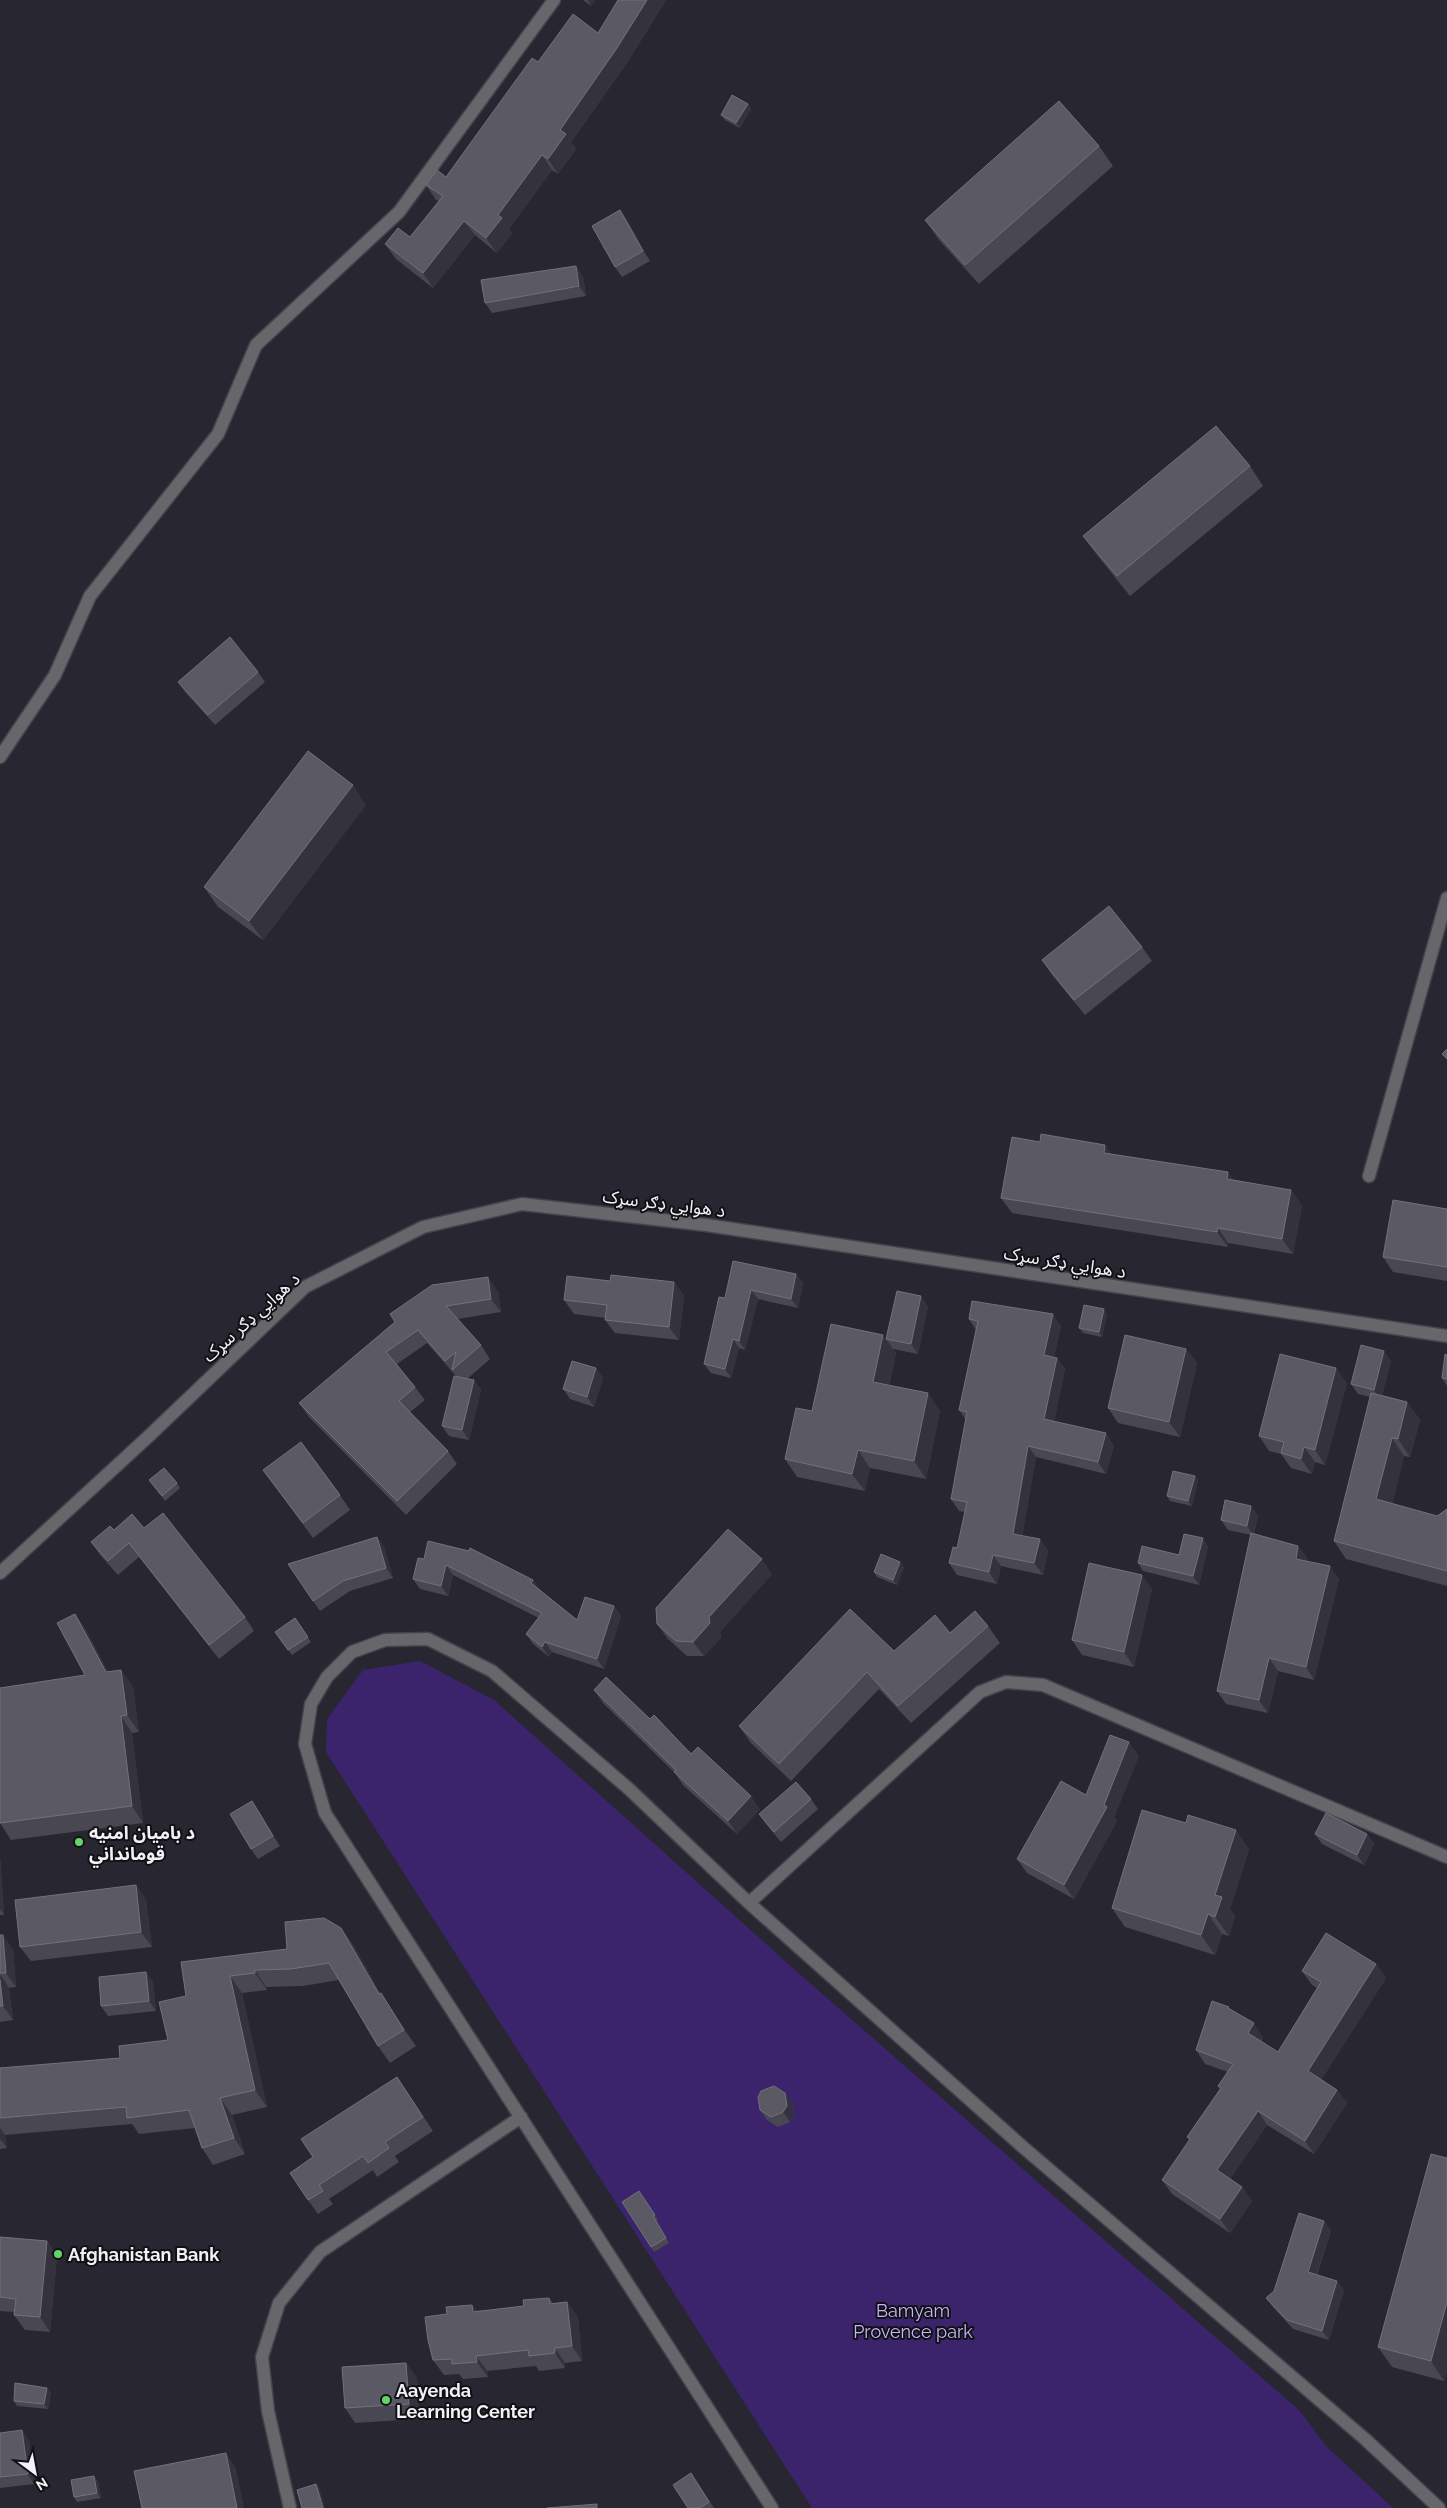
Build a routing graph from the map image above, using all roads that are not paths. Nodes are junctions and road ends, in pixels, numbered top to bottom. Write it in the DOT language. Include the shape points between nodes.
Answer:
graph roads {
  1 [pos="554,0"];
  2 [pos="0,756"];
  3 [pos="1447,898"];
  4 [pos="1369,1176"];
  5 [pos="1447,1336"];
  6 [pos="0,1573"];
  7 [pos="1447,1857"];
  8 [pos="749,1903"];
  9 [pos="521,2118"];
  10 [pos="290,2508"];
  11 [pos="772,2508"];
  12 [pos="1439,2508"];
  1 -- 2 [label="street" via="399,212 256,345 218,434 90,596 55,675"];
  3 -- 4 [label="street"];
  5 -- 6 [label="street, د هوايي ډګر سړک" via="716,1227 522,1204 423,1227 304,1287"];
  7 -- 8 [label="street" via="1043,1684 1006,1682 980,1692"];
  8 -- 9 [label="street" via="629,1789 492,1671 428,1639 385,1640 352,1652 327,1677 311,1704 308,1720 305,1744 325,1813"];
  8 -- 12 [label="street" via="1024,2148 1364,2439"];
  9 -- 10 [label="street" via="320,2252 280,2303 262,2357 268,2411"];
  9 -- 11 [label="street"];
}
